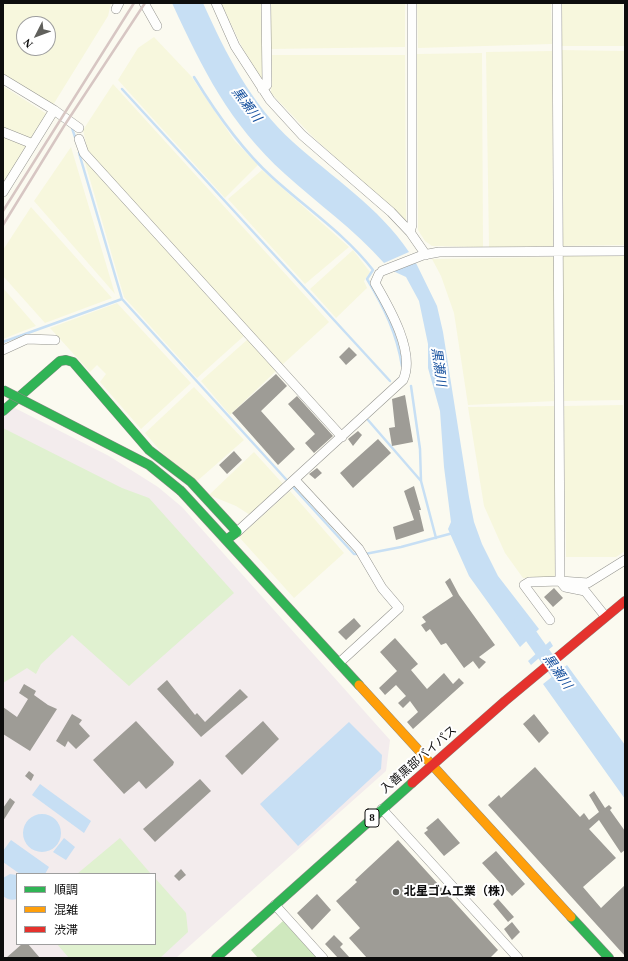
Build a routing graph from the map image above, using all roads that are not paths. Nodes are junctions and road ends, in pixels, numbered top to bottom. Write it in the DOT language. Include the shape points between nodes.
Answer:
graph roads {
  1 [pos="144,3"];
  2 [pos="216,3"];
  3 [pos="266,3"];
  4 [pos="412,3"];
  5 [pos="557,3"];
  6 [pos="157,26"];
  7 [pos="3,79"];
  8 [pos="262,89"];
  9 [pos="54,110"];
  10 [pos="79,128"];
  11 [pos="3,132"];
  12 [pos="79,139"];
  13 [pos="33,144"];
  14 [pos="3,192"];
  15 [pos="410,232"];
  16 [pos="625,251"];
  17 [pos="558,252"];
  18 [pos="425,255"];
  19 [pos="55,340"];
  20 [pos="3,350"];
  21 [pos="3,390"];
  22 [pos="3,411"];
  23 [pos="342,437"];
  24 [pos="295,480"];
  25 [pos="237,532"];
  26 [pos="226,540"];
  27 [pos="625,560"];
  28 [pos="560,582"];
  29 [pos="625,601"];
  30 [pos="605,616"];
  31 [pos="550,620"];
  32 [pos="339,663"];
  33 [pos="432,765"];
  34 [pos="382,809"];
  35 [pos="275,905"];
  36 [pos="216,958"];
  37 [pos="323,958"];
  38 [pos="518,958"];
  39 [pos="609,958"];
  1 -- 6 [label="street"];
  2 -- 8 [label="street" via="235,46"];
  3 -- 8 [label="street" via="267,85"];
  4 -- 15 [label="street"];
  5 -- 17 [label="street"];
  7 -- 9 [label="street"];
  8 -- 15 [label="street" via="302,135 391,212"];
  9 -- 10 [label="street"];
  9 -- 13 [label="street"];
  11 -- 13 [label="street"];
  12 -- 23 [label="street" via="84,153"];
  13 -- 14 [label="street"];
  15 -- 18 [label="street"];
  16 -- 17 [label="street"];
  17 -- 18 [label="street" via="439,252"];
  17 -- 28 [label="street"];
  18 -- 23 [label="street" via="380,272 375,283 393,314 407,362 407,372 395,390"];
  19 -- 20 [label="street" via="26,339"];
  21 -- 26 [label="main road, bridge" via="149,465 181,490"];
  22 -- 25 [label="main road" via="60,361 73,362 149,450 191,482"];
  23 -- 24 [label="street"];
  24 -- 25 [label="street"];
  24 -- 32 [label="street" via="359,549 382,588 399,608"];
  25 -- 26 [label="main road"];
  26 -- 32 [label="main road"];
  27 -- 28 [label="street" via="588,584"];
  28 -- 30 [label="street" via="565,587 585,591"];
  28 -- 31 [label="street" via="529,582 524,585"];
  29 -- 30 [label="main road, 入善黒部バイパス / 8"];
  30 -- 33 [label="main road, 入善黒部バイパス / 8"];
  32 -- 33 [label="main road"];
  33 -- 34 [label="main road, 入善黒部バイパス / 8"];
  33 -- 39 [label="main road"];
  34 -- 35 [label="main road, 入善黒部バイパス / 8"];
  34 -- 38 [label="street"];
  35 -- 36 [label="main road, 入善黒部バイパス / 8"];
  35 -- 37 [label="street"];
}
